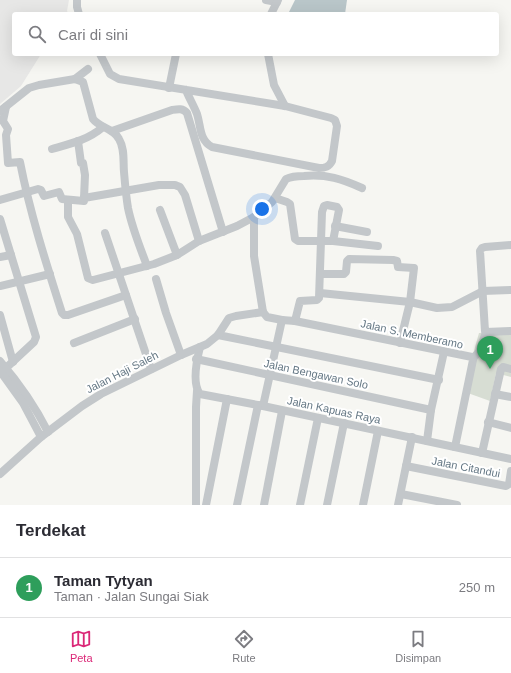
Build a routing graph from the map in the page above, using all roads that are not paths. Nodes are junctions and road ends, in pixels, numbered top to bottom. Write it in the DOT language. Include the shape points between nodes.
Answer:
graph roads {
  1 [pos="77,0"];
  2 [pos="266,0"];
  3 [pos="278,1"];
  4 [pos="78,12"];
  5 [pos="272,12"];
  6 [pos="101,56"];
  7 [pos="176,56"];
  8 [pos="268,56"];
  9 [pos="88,69"];
  10 [pos="75,79"];
  11 [pos="169,88"];
  12 [pos="186,90"];
  13 [pos="285,106"];
  14 [pos="3,109"];
  15 [pos="103,127"];
  16 [pos="112,131"];
  17 [pos="78,141"];
  18 [pos="52,149"];
  19 [pos="362,188"];
  20 [pos="126,191"];
  21 [pos="26,192"];
  22 [pos="84,198"];
  23 [pos="275,198"];
  24 [pos="0,200"];
  25 [pos="68,200"];
  26 [pos="160,210"];
  27 [pos="254,217"];
  28 [pos="0,219"];
  29 [pos="335,226"];
  30 [pos="223,232"];
  31 [pos="368,232"];
  32 [pos="105,233"];
  33 [pos="200,241"];
  34 [pos="333,241"];
  35 [pos="321,242"];
  36 [pos="511,245"];
  37 [pos="378,246"];
  38 [pos="11,254"];
  39 [pos="177,255"];
  40 [pos="0,258"];
  41 [pos="147,266"];
  42 [pos="119,272"];
  43 [pos="50,274"];
  44 [pos="320,274"];
  45 [pos="156,279"];
  46 [pos="20,281"];
  47 [pos="0,286"];
  48 [pos="511,290"];
  49 [pos="483,291"];
  50 [pos="320,293"];
  51 [pos="126,295"];
  52 [pos="410,302"];
  53 [pos="263,312"];
  54 [pos="0,315"];
  55 [pos="134,319"];
  56 [pos="282,320"];
  57 [pos="294,321"];
  58 [pos="511,330"];
  59 [pos="485,334"];
  60 [pos="218,335"];
  61 [pos="74,343"];
  62 [pos="400,343"];
  63 [pos="200,347"];
  64 [pos="275,347"];
  65 [pos="444,352"];
  66 [pos="181,355"];
  67 [pos="473,358"];
  68 [pos="196,360"];
  69 [pos="14,362"];
  70 [pos="2,367"];
  71 [pos="151,369"];
  72 [pos="511,369"];
  73 [pos="269,375"];
  74 [pos="439,380"];
  75 [pos="198,391"];
  76 [pos="495,394"];
  77 [pos="511,398"];
  78 [pos="227,399"];
  79 [pos="261,406"];
  80 [pos="431,410"];
  81 [pos="282,411"];
  82 [pos="318,418"];
  83 [pos="488,422"];
  84 [pos="344,423"];
  85 [pos="511,428"];
  86 [pos="378,431"];
  87 [pos="48,432"];
  88 [pos="41,437"];
  89 [pos="412,437"];
  90 [pos="427,441"];
  91 [pos="455,447"];
  92 [pos="482,452"];
  93 [pos="511,459"];
  94 [pos="406,466"];
  95 [pos="511,471"];
  96 [pos="0,474"];
  97 [pos="401,494"];
  98 [pos="196,505"];
  99 [pos="206,505"];
  100 [pos="236,505"];
  101 [pos="264,505"];
  102 [pos="300,505"];
  103 [pos="328,505"];
  104 [pos="363,505"];
  105 [pos="398,505"];
  106 [pos="457,505"];
  1 -- 4 [label="street"];
  2 -- 3 [label="street"];
  3 -- 5 [label="street"];
  6 -- 11 [label="street" via="107,68 119,79"];
  7 -- 11 [label="street"];
  8 -- 13 [label="street" via="274,85"];
  9 -- 10 [label="street"];
  10 -- 14 [label="street" via="29,88"];
  10 -- 15 [label="street" via="83,82 93,119"];
  11 -- 12 [label="street"];
  12 -- 13 [label="street"];
  12 -- 13 [label="street" via="207,144 319,168 327,167 332,161 337,126 334,120"];
  14 -- 21 [label="street" via="3,121 8,129 8,163 20,162"];
  15 -- 16 [label="street"];
  15 -- 17 [label="street" via="92,136"];
  16 -- 20 [label="street" via="122,147"];
  16 -- 30 [label="street" via="172,110 184,110 199,149"];
  17 -- 18 [label="street"];
  17 -- 22 [label="street" via="85,175"];
  19 -- 23 [label="street" via="330,176 292,177 286,179"];
  20 -- 22 [label="street"];
  20 -- 33 [label="street" via="170,184 180,187"];
  20 -- 41 [label="street" via="131,222"];
  21 -- 24 [label="street"];
  21 -- 25 [label="street" via="41,190 44,196 59,192 62,199"];
  21 -- 43 [label="street"];
  22 -- 25 [label="street" via="84,201"];
  23 -- 27 [label="street"];
  23 -- 35 [label="street" via="290,204 296,241"];
  25 -- 42 [label="street" via="68,217 77,234 88,278 93,280"];
  26 -- 39 [label="street"];
  27 -- 30 [label="street"];
  27 -- 53 [label="street" via="254,256"];
  28 -- 38 [label="street"];
  29 -- 31 [label="street"];
  29 -- 34 [label="street"];
  29 -- 35 [label="street" via="338,208 324,206"];
  30 -- 33 [label="street"];
  32 -- 42 [label="street"];
  33 -- 39 [label="street"];
  34 -- 35 [label="street"];
  34 -- 37 [label="street"];
  35 -- 44 [label="street"];
  36 -- 49 [label="street" via="481,249"];
  38 -- 40 [label="street"];
  38 -- 46 [label="street"];
  39 -- 41 [label="street"];
  41 -- 42 [label="street"];
  42 -- 51 [label="street"];
  43 -- 46 [label="street"];
  43 -- 51 [label="street" via="64,315"];
  44 -- 50 [label="street"];
  44 -- 52 [label="street" via="344,274 349,259 396,261 398,267 415,269"];
  45 -- 66 [label="street"];
  46 -- 47 [label="street"];
  46 -- 69 [label="street" via="36,337"];
  48 -- 49 [label="street"];
  49 -- 52 [label="street" via="446,308"];
  49 -- 59 [label="street"];
  50 -- 52 [label="street"];
  50 -- 57 [label="street" via="318,299 299,303"];
  51 -- 55 [label="street"];
  52 -- 62 [label="street"];
  53 -- 56 [label="street, Jalan S. Memberamo" via="267,317"];
  53 -- 60 [label="street, Jalan Haji Saleh" via="229,318"];
  54 -- 69 [label="street"];
  55 -- 61 [label="street"];
  55 -- 71 [label="street"];
  56 -- 57 [label="street, Jalan S. Memberamo"];
  56 -- 64 [label="street"];
  57 -- 62 [label="street, Jalan S. Memberamo"];
  58 -- 59 [label="street"];
  59 -- 67 [label="street" via="479,352"];
  60 -- 63 [label="street, Jalan Haji Saleh"];
  60 -- 64 [label="street"];
  62 -- 65 [label="street, Jalan S. Memberamo"];
  63 -- 66 [label="street, Jalan Haji Saleh"];
  63 -- 68 [label="street"];
  64 -- 73 [label="street"];
  64 -- 74 [label="street"];
  65 -- 67 [label="street, Jalan S. Memberamo"];
  65 -- 74 [label="street"];
  66 -- 71 [label="street, Jalan Haji Saleh"];
  67 -- 91 [label="street, Jalan S. Memberamo"];
  68 -- 73 [label="street, Jalan Bengawan Solo"];
  68 -- 75 [label="street"];
  69 -- 70 [label="street"];
  70 -- 87 [label="street" via="36,408"];
  70 -- 88 [label="street"];
  71 -- 87 [label="street, Jalan Haji Saleh" via="101,394"];
  72 -- 76 [label="street" via="501,369"];
  73 -- 79 [label="street"];
  73 -- 80 [label="street, Jalan Bengawan Solo"];
  74 -- 80 [label="street"];
  75 -- 78 [label="street, Jalan Kapuas Raya" via="200,394"];
  75 -- 98 [label="street"];
  76 -- 77 [label="street"];
  76 -- 83 [label="street"];
  78 -- 79 [label="street, Jalan Kapuas Raya"];
  78 -- 99 [label="street"];
  79 -- 81 [label="street, Jalan Kapuas Raya"];
  79 -- 100 [label="street"];
  80 -- 90 [label="street"];
  81 -- 82 [label="street, Jalan Kapuas Raya"];
  81 -- 101 [label="street"];
  82 -- 84 [label="street, Jalan Kapuas Raya"];
  82 -- 102 [label="street"];
  83 -- 85 [label="street"];
  83 -- 92 [label="street"];
  84 -- 86 [label="street, Jalan Kapuas Raya"];
  84 -- 103 [label="street"];
  86 -- 89 [label="street, Jalan Kapuas Raya"];
  86 -- 104 [label="street"];
  87 -- 88 [label="street, Jalan Haji Saleh"];
  88 -- 96 [label="street, Jalan Haji Saleh"];
  89 -- 90 [label="street, Jalan Kapuas Raya"];
  89 -- 94 [label="street"];
  90 -- 91 [label="street, Jalan Kapuas Raya"];
  91 -- 92 [label="street, Jalan Kapuas Raya"];
  92 -- 93 [label="street, Jalan Kapuas Raya"];
  94 -- 95 [label="street, Jalan Citandui" via="506,486 509,484"];
  94 -- 97 [label="street"];
  97 -- 105 [label="street"];
  97 -- 106 [label="street"];
}
